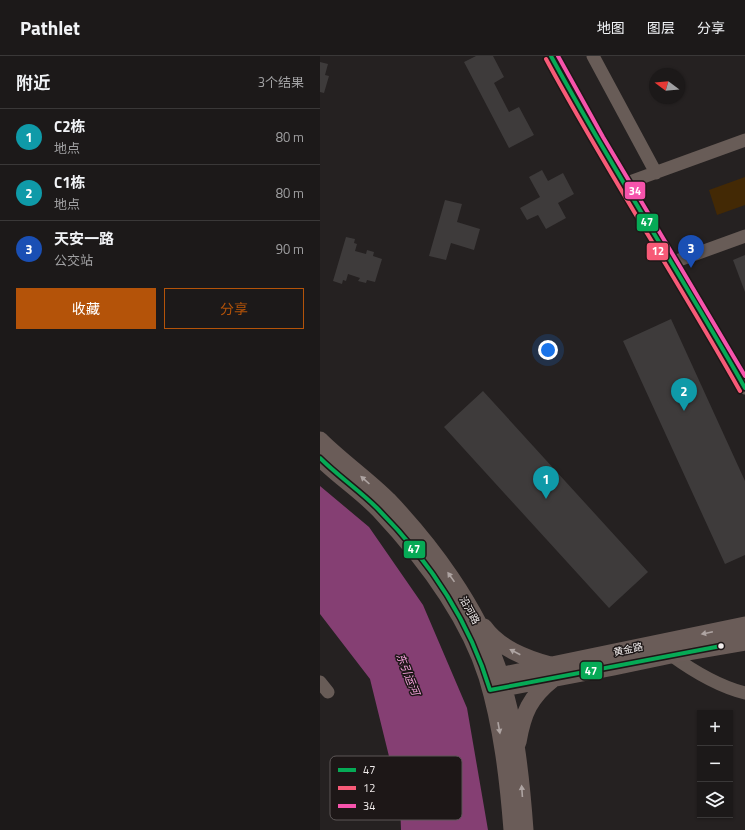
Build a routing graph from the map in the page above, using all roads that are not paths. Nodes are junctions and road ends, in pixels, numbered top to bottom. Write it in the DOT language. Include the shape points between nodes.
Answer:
graph roads {
  1 [pos="551,56"];
  2 [pos="593,56"];
  3 [pos="745,140"];
  4 [pos="656,173"];
  5 [pos="624,184"];
  6 [pos="745,236"];
  7 [pos="671,263"];
  8 [pos="745,388"];
  9 [pos="320,440"];
  10 [pos="320,458"];
  11 [pos="470,608"];
  12 [pos="745,625"];
  13 [pos="745,642"];
  14 [pos="671,655"];
  15 [pos="552,672"];
  16 [pos="495,683"];
  17 [pos="745,693"];
  18 [pos="516,752"];
  19 [pos="512,830"];
  20 [pos="525,830"];
  1 -- 5 [label="lane"];
  2 -- 4 [label="lane"];
  3 -- 4 [label="lane"];
  4 -- 5 [label="lane"];
  5 -- 7 [label="lane"];
  6 -- 7 [label="lane"];
  7 -- 8 [label="lane"];
  11 -- 9 [label="main road, 沿河路, one-way" via="453,580 412,527 387,499"];
  10 -- 16 [label="main road, 沿河路" via="378,509 424,562 459,615"];
  15 -- 11 [label="main road, one-way" via="508,648 488,632"];
  11 -- 16 [label="main road, 沿河路" via="486,641"];
  12 -- 15 [label="main road, 黄金路, one-way"];
  13 -- 14 [label="main road, 黄金路"];
  14 -- 15 [label="main road, 黄金路"];
  14 -- 17 [label="lane" via="703,676"];
  15 -- 16 [label="main road, 黄金路"];
  15 -- 18 [label="main road" via="530,704 522,722"];
  16 -- 18 [label="main road, 沿河路" via="508,705"];
  16 -- 19 [label="main road, 沿河路, one-way" via="496,713 507,776"];
  20 -- 18 [label="main road, 沿河路, one-way"];
}
